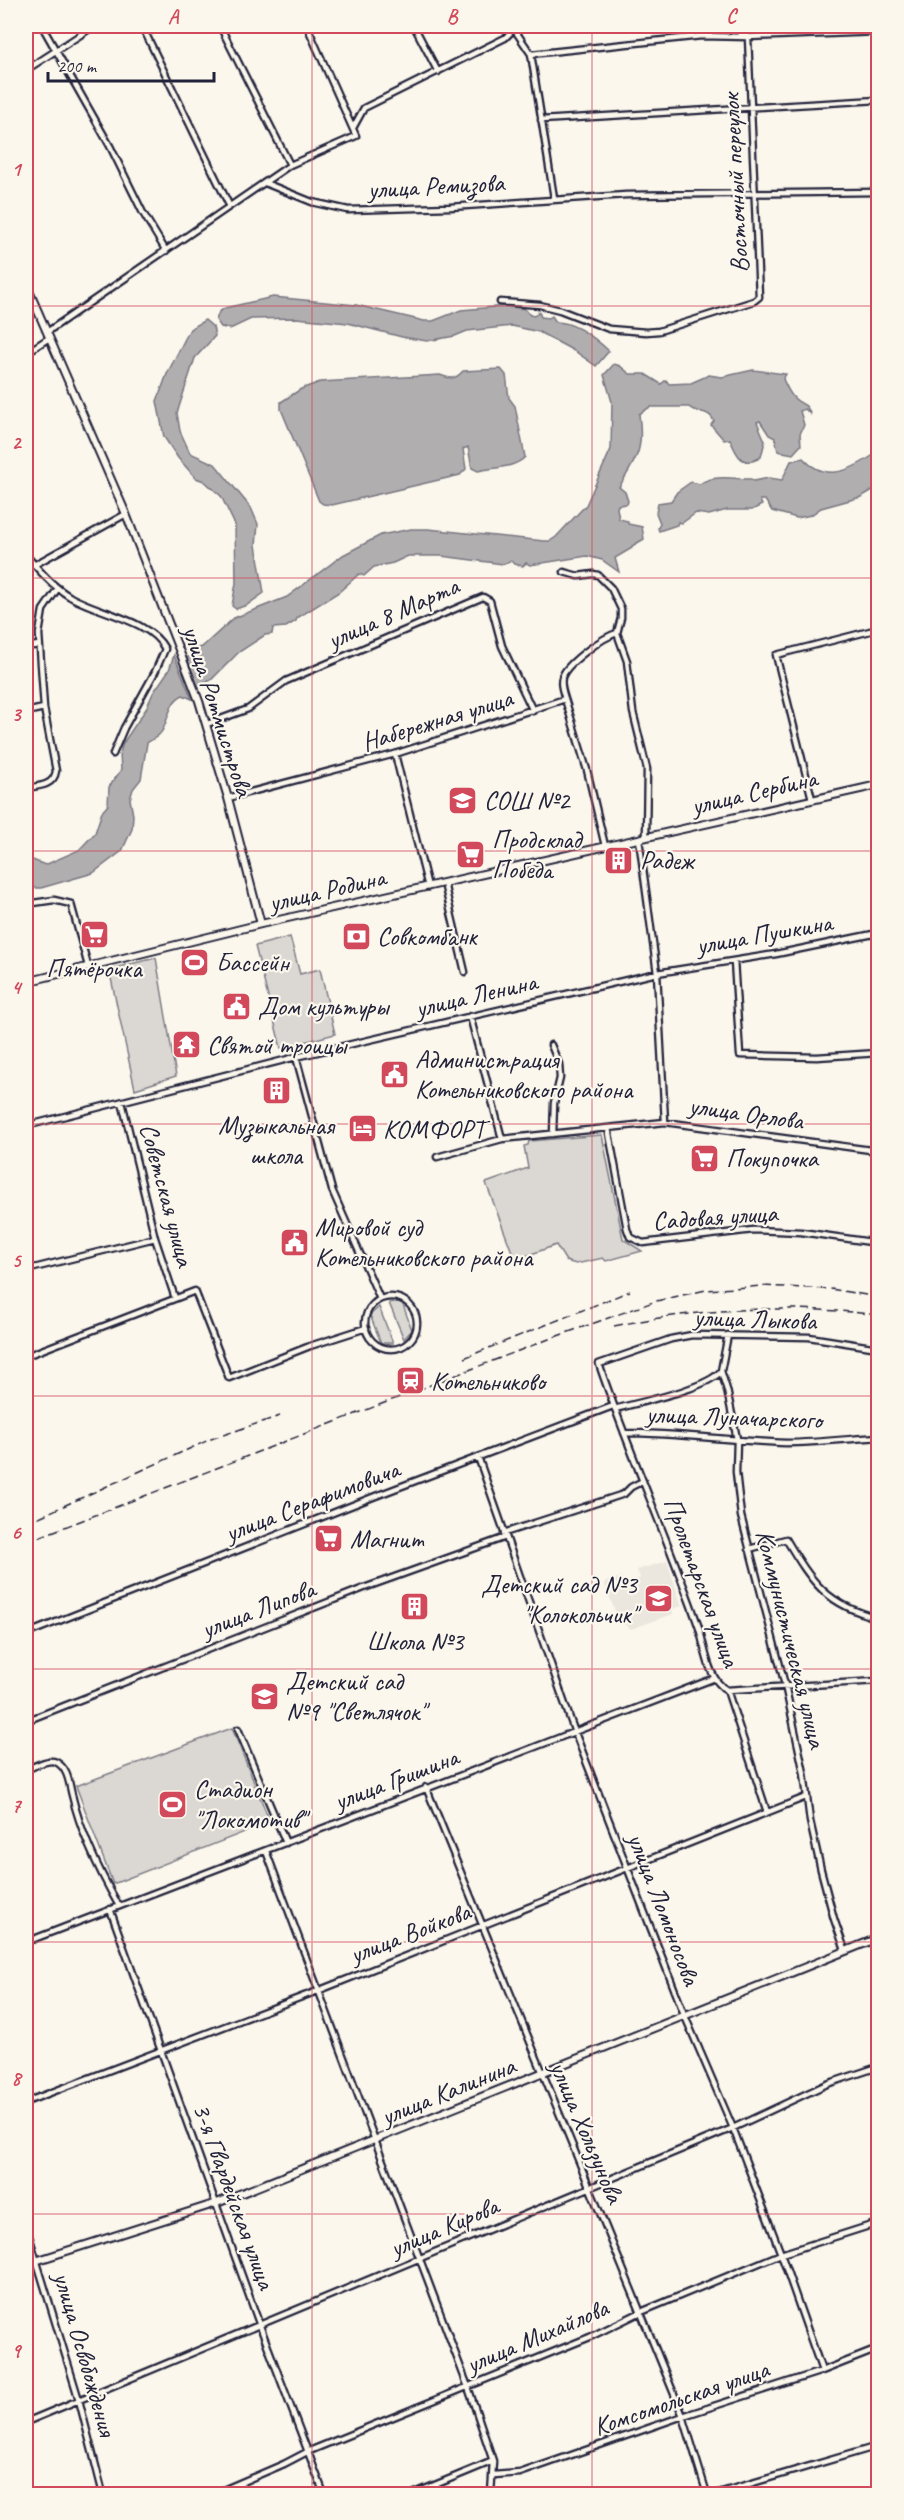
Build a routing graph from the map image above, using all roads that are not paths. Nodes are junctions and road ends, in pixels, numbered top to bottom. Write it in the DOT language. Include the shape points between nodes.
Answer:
graph roads {
  1 [pos="42,26"];
  2 [pos="94,26"];
  3 [pos="142,26"];
  4 [pos="160,26"];
  5 [pos="220,26"];
  6 [pos="307,26"];
  7 [pos="414,26"];
  8 [pos="729,26"];
  9 [pos="514,27"];
  10 [pos="879,32"];
  11 [pos="146,33"];
  12 [pos="748,37"];
  13 [pos="55,50"];
  14 [pos="531,54"];
  15 [pos="26,70"];
  16 [pos="438,72"];
  17 [pos="879,100"];
  18 [pos="752,106"];
  19 [pos="541,120"];
  20 [pos="353,128"];
  21 [pos="290,165"];
  22 [pos="264,183"];
  23 [pos="879,192"];
  24 [pos="753,193"];
  25 [pos="554,198"];
  26 [pos="229,205"];
  27 [pos="166,251"];
  28 [pos="26,284"];
  29 [pos="500,302"];
  30 [pos="48,335"];
  31 [pos="26,352"];
  32 [pos="126,514"];
  33 [pos="26,555"];
  34 [pos="34,565"];
  35 [pos="564,572"];
  36 [pos="58,588"];
  37 [pos="879,629"];
  38 [pos="617,633"];
  39 [pos="39,645"];
  40 [pos="26,647"];
  41 [pos="566,699"];
  42 [pos="44,708"];
  43 [pos="533,711"];
  44 [pos="26,712"];
  45 [pos="207,724"];
  46 [pos="113,754"];
  47 [pos="395,754"];
  48 [pos="879,785"];
  49 [pos="26,788"];
  50 [pos="228,798"];
  51 [pos="812,799"];
  52 [pos="642,838"];
  53 [pos="606,846"];
  54 [pos="444,883"];
  55 [pos="428,887"];
  56 [pos="26,904"];
  57 [pos="261,924"];
  58 [pos="879,933"];
  59 [pos="734,961"];
  60 [pos="88,966"];
  61 [pos="465,972"];
  62 [pos="657,973"];
  63 [pos="26,982"];
  64 [pos="470,1016"];
  65 [pos="552,1045"];
  66 [pos="879,1053"];
  67 [pos="296,1057"];
  68 [pos="122,1102"];
  69 [pos="665,1122"];
  70 [pos="26,1126"];
  71 [pos="608,1128"];
  72 [pos="553,1134"];
  73 [pos="502,1139"];
  74 [pos="879,1151"];
  75 [pos="437,1157"];
  76 [pos="155,1238"];
  77 [pos="879,1243"];
  78 [pos="26,1270"];
  79 [pos="175,1298"];
  80 [pos="380,1299"];
  81 [pos="366,1328"];
  82 [pos="728,1335"];
  83 [pos="879,1348"];
  84 [pos="26,1356"];
  85 [pos="599,1364"];
  86 [pos="721,1371"];
  87 [pos="614,1408"];
  88 [pos="624,1433"];
  89 [pos="879,1437"];
  90 [pos="737,1439"];
  91 [pos="478,1457"];
  92 [pos="643,1480"];
  93 [pos="505,1535"];
  94 [pos="748,1549"];
  95 [pos="879,1618"];
  96 [pos="26,1634"];
  97 [pos="715,1678"];
  98 [pos="879,1682"];
  99 [pos="785,1685"];
  100 [pos="727,1690"];
  101 [pos="26,1721"];
  102 [pos="238,1729"];
  103 [pos="574,1730"];
  104 [pos="26,1770"];
  105 [pos="426,1787"];
  106 [pos="806,1797"];
  107 [pos="767,1812"];
  108 [pos="286,1843"];
  109 [pos="266,1851"];
  110 [pos="626,1868"];
  111 [pos="119,1906"];
  112 [pos="110,1909"];
  113 [pos="483,1926"];
  114 [pos="879,1938"];
  115 [pos="26,1942"];
  116 [pos="845,1950"];
  117 [pos="320,1990"];
  118 [pos="684,2014"];
  119 [pos="161,2050"];
  120 [pos="879,2067"];
  121 [pos="542,2074"];
  122 [pos="26,2102"];
  123 [pos="733,2128"];
  124 [pos="376,2141"];
  125 [pos="589,2187"];
  126 [pos="216,2203"];
  127 [pos="879,2223"];
  128 [pos="26,2226"];
  129 [pos="781,2254"];
  130 [pos="419,2258"];
  131 [pos="38,2260"];
  132 [pos="26,2264"];
  133 [pos="640,2312"];
  134 [pos="260,2326"];
  135 [pos="879,2349"];
  136 [pos="822,2371"];
  137 [pos="468,2387"];
  138 [pos="79,2400"];
  139 [pos="683,2416"];
  140 [pos="26,2422"];
  141 [pos="879,2446"];
  142 [pos="307,2452"];
  143 [pos="493,2461"];
  144 [pos="494,2475"];
  145 [pos="103,2494"];
  146 [pos="214,2494"];
  147 [pos="324,2494"];
  148 [pos="413,2494"];
  149 [pos="490,2494"];
  150 [pos="707,2494"];
  151 [pos="715,2494"];
  1 -- 13 [label="street"];
  2 -- 13 [label="street"];
  3 -- 11 [label="street"];
  4 -- 11 [label="street"];
  5 -- 21 [label="street"];
  6 -- 20 [label="street"];
  7 -- 16 [label="street"];
  8 -- 12 [label="street"];
  9 -- 14 [label="street"];
  9 -- 16 [label="street" via="505,38"];
  10 -- 12 [label="street"];
  11 -- 26 [label="street"];
  12 -- 14 [label="street" via="702,36"];
  12 -- 18 [label="street, Восточный переулок"];
  13 -- 15 [label="street"];
  13 -- 27 [label="street"];
  14 -- 19 [label="street"];
  16 -- 20 [label="street" via="364,108"];
  17 -- 18 [label="street"];
  18 -- 19 [label="street"];
  18 -- 24 [label="street, Восточный переулок"];
  19 -- 25 [label="street"];
  20 -- 21 [label="street" via="356,136"];
  21 -- 22 [label="street"];
  22 -- 25 [label="street, улица Ремизова" via="312,202 348,210"];
  22 -- 26 [label="street"];
  23 -- 24 [label="street, улица Ремизова"];
  24 -- 25 [label="street, улица Ремизова"];
  24 -- 29 [label="street, Восточный переулок" via="760,288 754,301 646,333 609,329 540,305"];
  26 -- 27 [label="street"];
  27 -- 30 [label="street"];
  28 -- 30 [label="street, улица Ротмистрова"];
  30 -- 31 [label="street"];
  30 -- 32 [label="street, улица Ротмистрова"];
  32 -- 34 [label="street"];
  32 -- 45 [label="street, улица Ротмистрова"];
  33 -- 34 [label="street"];
  34 -- 36 [label="street"];
  35 -- 38 [label="street" via="578,576 593,574 605,580 621,609"];
  36 -- 39 [label="street" via="43,610"];
  36 -- 46 [label="street" via="76,600 134,624 165,649"];
  37 -- 51 [label="street" via="776,656"];
  38 -- 41 [label="street" via="565,672 562,681"];
  38 -- 52 [label="street" via="627,661 633,712 647,769"];
  39 -- 40 [label="street"];
  39 -- 42 [label="street"];
  41 -- 43 [label="street, Набережная улица"];
  41 -- 53 [label="street"];
  42 -- 44 [label="street"];
  42 -- 49 [label="street" via="56,759 55,778"];
  43 -- 45 [label="street, улица 8 Марта" via="502,646 490,601 483,597 286,681 248,709"];
  43 -- 47 [label="street, Набережная улица"];
  45 -- 50 [label="street, улица Ротмистрова"];
  47 -- 50 [label="street, Набережная улица"];
  47 -- 55 [label="street"];
  48 -- 51 [label="street, улица Сербина"];
  50 -- 57 [label="street, улица Ротмистрова"];
  51 -- 52 [label="street, улица Сербина"];
  52 -- 53 [label="street, улица Родина"];
  52 -- 62 [label="street"];
  53 -- 54 [label="street, улица Родина"];
  54 -- 55 [label="street, улица Родина"];
  54 -- 61 [label="street"];
  55 -- 57 [label="street, улица Родина"];
  56 -- 60 [label="street" via="54,900 71,904"];
  57 -- 60 [label="street, улица Родина"];
  58 -- 59 [label="street, улица Пушкина"];
  59 -- 62 [label="street, улица Пушкина"];
  59 -- 66 [label="street" via="740,1055 817,1057"];
  60 -- 63 [label="street, улица Родина"];
  62 -- 64 [label="street, улица Ленина"];
  62 -- 69 [label="street"];
  64 -- 67 [label="street, улица Ленина"];
  64 -- 73 [label="street"];
  65 -- 72 [label="street" via="560,1078"];
  67 -- 68 [label="street, улица Ленина"];
  67 -- 80 [label="street" via="332,1190"];
  68 -- 70 [label="street, улица Ленина"];
  68 -- 76 [label="street, Советская улица"];
  69 -- 71 [label="street, улица Орлова"];
  69 -- 74 [label="street, улица Орлова"];
  71 -- 72 [label="street, улица Орлова"];
  71 -- 77 [label="street, Садовая улица" via="627,1229 630,1237 643,1244 753,1230"];
  72 -- 73 [label="street, улица Орлова"];
  73 -- 75 [label="street, улица Орлова"];
  76 -- 78 [label="street"];
  76 -- 79 [label="street, Советская улица"];
  79 -- 81 [label="street, Советская улица" via="195,1291 229,1378"];
  79 -- 84 [label="street"];
  80 -- 81 [label="street" via="367,1313"];
  80 -- 81 [label="street" via="393,1297 410,1305 416,1315 416,1334 403,1347 386,1349 375,1343"];
  82 -- 83 [label="street, улица Лыкова" via="809,1337"];
  82 -- 85 [label="street, улица Лыкова" via="680,1337"];
  82 -- 86 [label="street, Коммунистическая улица"];
  85 -- 87 [label="street, Пролетарская улица"];
  86 -- 87 [label="street, улица Серафимовича" via="712,1379 669,1395"];
  86 -- 90 [label="street, Коммунистическая улица"];
  87 -- 88 [label="street, Пролетарская улица"];
  87 -- 91 [label="street, улица Серафимовича"];
  88 -- 90 [label="street, улица Луначарского"];
  88 -- 92 [label="street, Пролетарская улица"];
  89 -- 90 [label="street, улица Луначарского" via="788,1443"];
  90 -- 94 [label="street, Коммунистическая улица" via="738,1494"];
  91 -- 93 [label="street, улица Ломоносова"];
  91 -- 96 [label="street, улица Серафимовича"];
  92 -- 93 [label="street, улица Липова" via="624,1494"];
  92 -- 97 [label="street, Пролетарская улица"];
  93 -- 101 [label="street, улица Липова"];
  93 -- 103 [label="street, улица Ломоносова"];
  94 -- 95 [label="street" via="786,1539 828,1596"];
  94 -- 99 [label="street, Коммунистическая улица"];
  97 -- 100 [label="street, Пролетарская улица"];
  97 -- 103 [label="street, улица Гришина"];
  98 -- 99 [label="street"];
  99 -- 100 [label="street"];
  99 -- 106 [label="street, Коммунистическая улица"];
  100 -- 107 [label="street, Пролетарская улица"];
  102 -- 108 [label="street"];
  103 -- 105 [label="street, улица Гришина"];
  103 -- 110 [label="street, улица Ломоносова"];
  104 -- 111 [label="street" via="52,1761 65,1770 99,1871"];
  105 -- 108 [label="street, улица Гришина"];
  105 -- 113 [label="street, улица Хользунова"];
  106 -- 107 [label="street, улица Войкова"];
  106 -- 116 [label="street, Коммунистическая улица" via="830,1904"];
  107 -- 110 [label="street, улица Войкова"];
  108 -- 109 [label="street, улица Гришина"];
  109 -- 111 [label="street, улица Гришина"];
  109 -- 117 [label="street"];
  110 -- 113 [label="street, улица Войкова"];
  110 -- 118 [label="street, улица Ломоносова"];
  111 -- 112 [label="street, улица Гришина"];
  112 -- 115 [label="street, улица Гришина"];
  112 -- 119 [label="street, 3-я Гвардейская улица"];
  113 -- 117 [label="street, улица Войкова"];
  113 -- 121 [label="street, улица Хользунова"];
  114 -- 116 [label="street, улица Калинина"];
  116 -- 118 [label="street, улица Калинина"];
  117 -- 119 [label="street, улица Войкова"];
  117 -- 124 [label="street"];
  118 -- 121 [label="street, улица Калинина"];
  118 -- 123 [label="street, улица Ломоносова"];
  119 -- 122 [label="street, улица Войкова"];
  119 -- 126 [label="street, 3-я Гвардейская улица"];
  120 -- 123 [label="street, улица Кирова" via="827,2085"];
  121 -- 124 [label="street, улица Калинина"];
  121 -- 125 [label="street, улица Хользунова"];
  123 -- 125 [label="street, улица Кирова"];
  123 -- 129 [label="street, улица Ломоносова"];
  124 -- 126 [label="street, улица Калинина"];
  124 -- 130 [label="street"];
  125 -- 130 [label="street, улица Кирова"];
  125 -- 133 [label="street, улица Хользунова"];
  126 -- 131 [label="street, улица Калинина"];
  126 -- 134 [label="street, 3-я Гвардейская улица"];
  127 -- 129 [label="street, улица Михайлова"];
  128 -- 131 [label="street, улица Освобождения"];
  129 -- 133 [label="street, улица Михайлова"];
  129 -- 136 [label="street, улица Ломоносова"];
  130 -- 134 [label="street, улица Кирова"];
  130 -- 137 [label="street"];
  131 -- 132 [label="street, улица Калинина"];
  131 -- 138 [label="street, улица Освобождения"];
  133 -- 137 [label="street, улица Михайлова"];
  133 -- 139 [label="street, улица Хользунова"];
  134 -- 138 [label="street, улица Кирова"];
  134 -- 142 [label="street, 3-я Гвардейская улица"];
  135 -- 136 [label="street, Комсомольская улица"];
  136 -- 139 [label="street, Комсомольская улица"];
  137 -- 142 [label="street, улица Михайлова"];
  137 -- 143 [label="street"];
  138 -- 140 [label="street, улица Кирова"];
  138 -- 145 [label="street, улица Освобождения"];
  139 -- 144 [label="street, Комсомольская улица" via="520,2473"];
  139 -- 150 [label="street, улица Хользунова"];
  141 -- 151 [label="street"];
  142 -- 146 [label="street, улица Михайлова"];
  142 -- 147 [label="street, 3-я Гвардейская улица"];
  143 -- 144 [label="street"];
  143 -- 148 [label="street"];
  144 -- 149 [label="street"];
}
